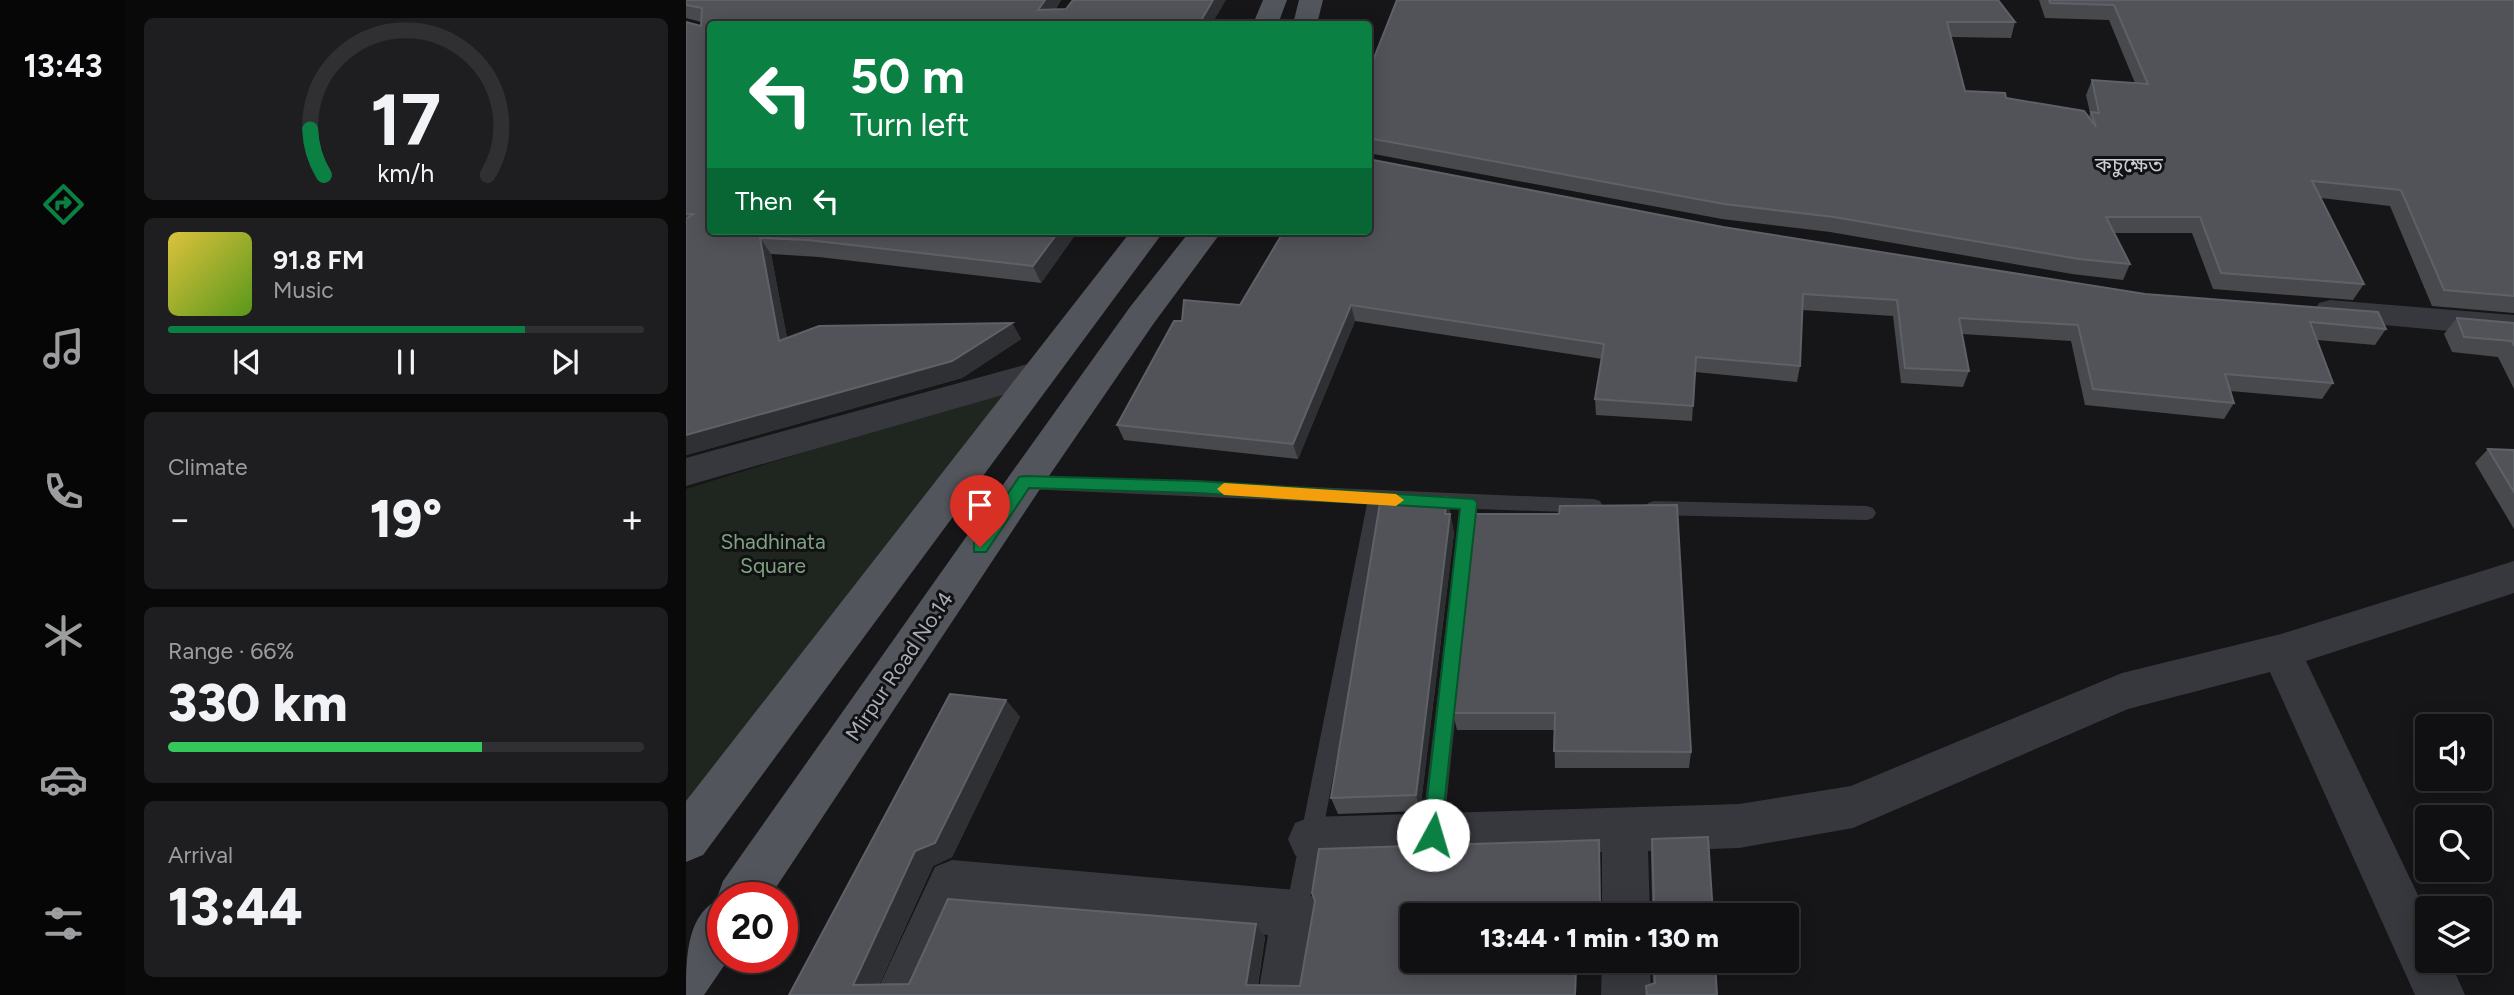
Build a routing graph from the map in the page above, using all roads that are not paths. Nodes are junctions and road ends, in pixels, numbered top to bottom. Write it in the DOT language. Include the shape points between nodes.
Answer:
graph roads {
  1 [pos="1275,0"];
  2 [pos="1311,0"];
  3 [pos="1267,21"];
  4 [pos="1306,21"];
  5 [pos="1145,235"];
  6 [pos="1203,235"];
  7 [pos="2303,309"];
  8 [pos="2514,326"];
  9 [pos="1039,373"];
  10 [pos="686,472"];
  11 [pos="1025,482"];
  12 [pos="1377,499"];
  13 [pos="1469,503"];
  14 [pos="1606,507"];
  15 [pos="1634,507"];
  16 [pos="1867,513"];
  17 [pos="2514,577"];
  18 [pos="2281,652"];
  19 [pos="1625,830"];
  20 [pos="1433,835"];
  21 [pos="686,839"];
  22 [pos="1311,839"];
  23 [pos="751,882"];
  24 [pos="1626,903"];
  25 [pos="1296,914"];
  26 [pos="707,946"];
  27 [pos="1626,973"];
  28 [pos="686,977"];
  29 [pos="900,995"];
  30 [pos="1283,995"];
  31 [pos="1626,995"];
  32 [pos="2440,995"];
  1 -- 3 [label="main road"];
  2 -- 4 [label="main road"];
  5 -- 9 [label="main road"];
  6 -- 11 [label="main road, Mirpur Road No.14"];
  7 -- 8 [label="street"];
  9 -- 10 [label="street"];
  9 -- 21 [label="main road"];
  11 -- 12 [label="lane"];
  11 -- 23 [label="main road, Mirpur Road No.14"];
  12 -- 13 [label="lane"];
  12 -- 22 [label="lane"];
  13 -- 14 [label="lane"];
  13 -- 20 [label="lane"];
  15 -- 16 [label="lane"];
  17 -- 18 [label="street"];
  18 -- 19 [label="street" via="2122,692 1853,807 1739,826"];
  18 -- 32 [label="street"];
  19 -- 20 [label="street"];
  19 -- 24 [label="street"];
  20 -- 22 [label="street"];
  22 -- 25 [label="lane"];
  25 -- 29 [label="street" via="953,883"];
  25 -- 30 [label="street"];
  26 -- 28 [label="main road"];
  27 -- 31 [label="street"];
}
